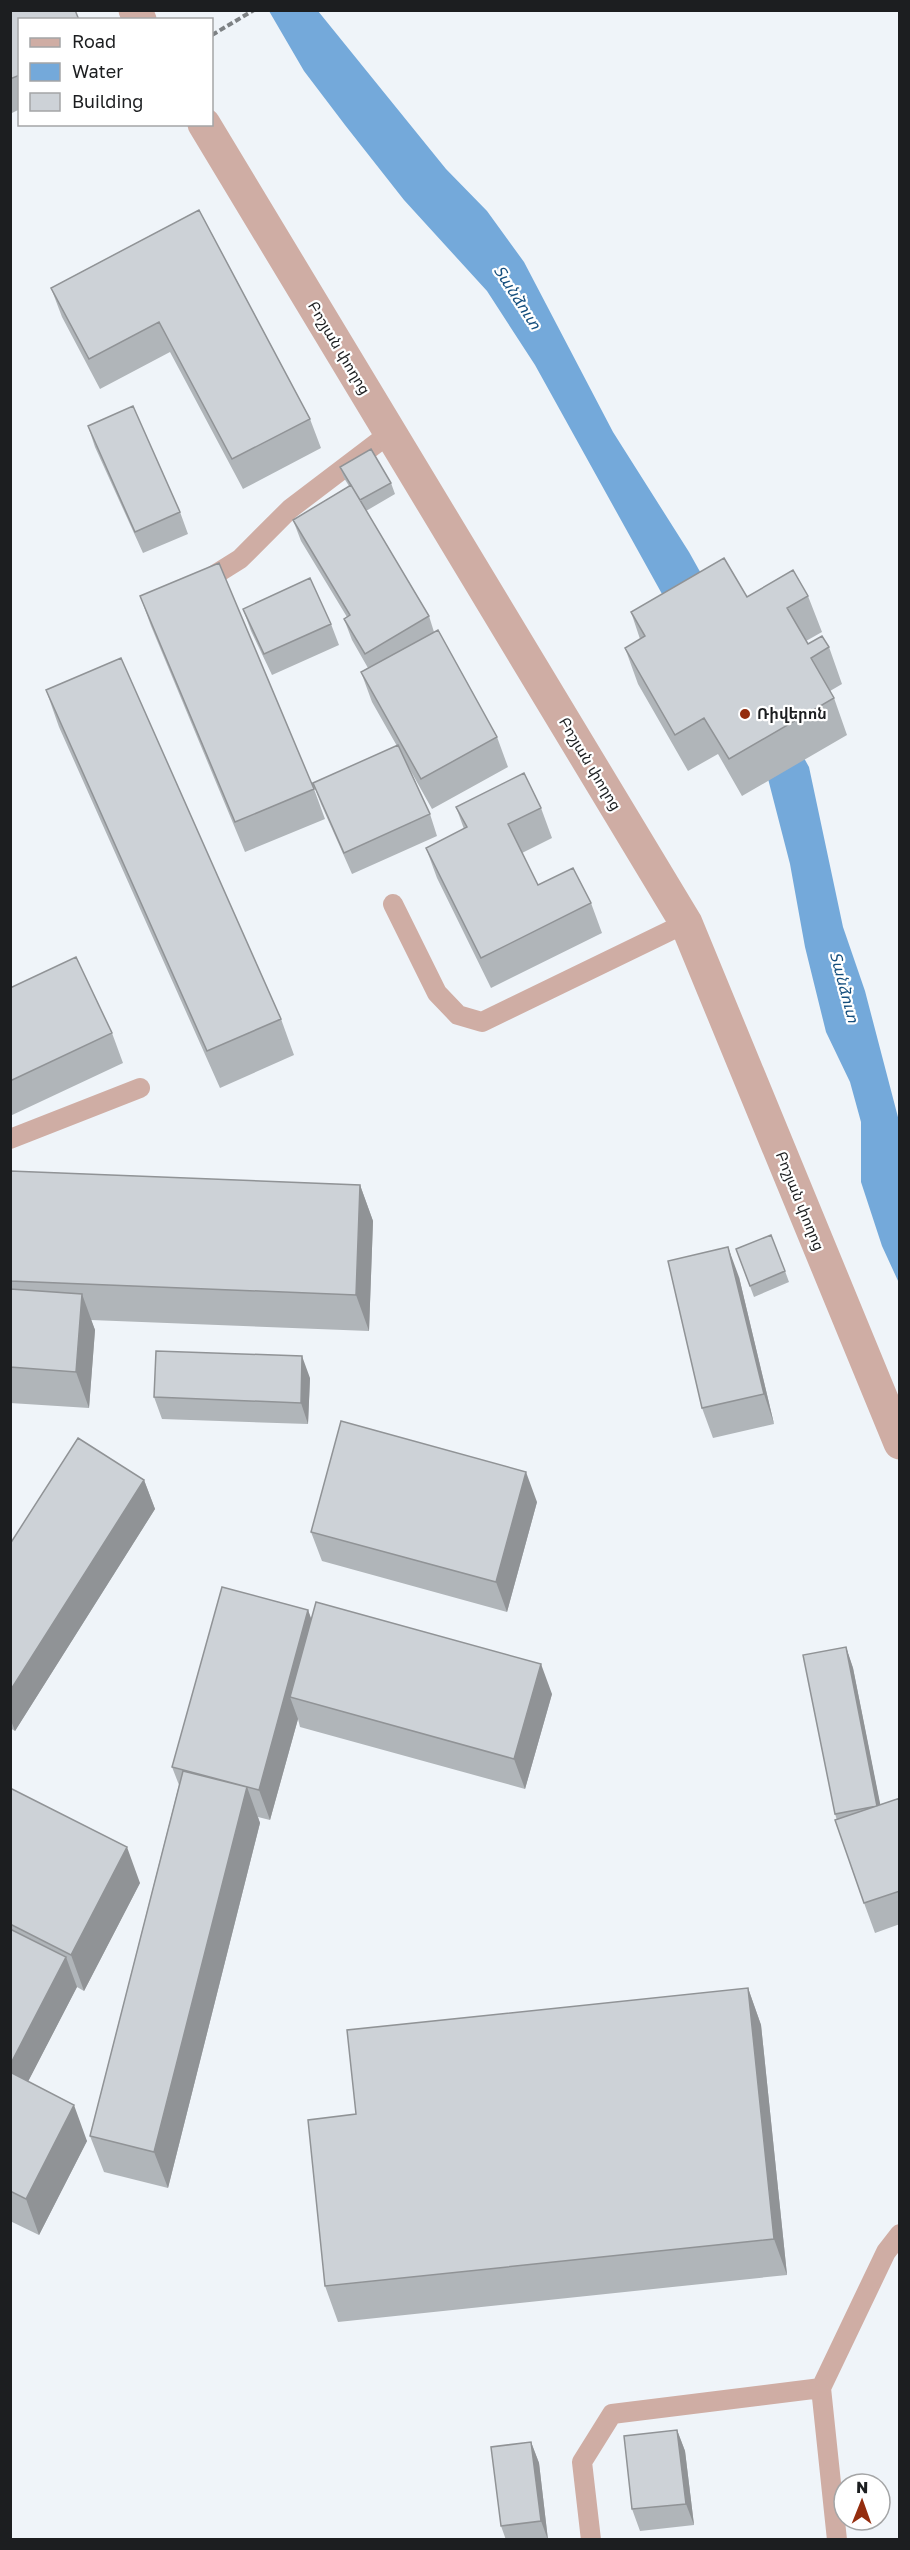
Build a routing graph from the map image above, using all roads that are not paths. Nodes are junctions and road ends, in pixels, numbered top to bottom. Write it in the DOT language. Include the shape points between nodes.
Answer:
graph roads {
  1 [pos="205,126"];
  2 [pos="390,433"];
  3 [pos="195,587"];
  4 [pos="393,904"];
  5 [pos="686,923"];
  6 [pos="140,1088"];
  7 [pos="10,1138"];
  8 [pos="900,1443"];
  9 [pos="900,2234"];
  10 [pos="821,2388"];
  11 [pos="591,2540"];
  12 [pos="837,2540"];
  1 -- 2 [label="street, Բոշյան փողոց"];
  2 -- 3 [label="lane" via="290,509 240,559"];
  2 -- 5 [label="street, Բոշյան փողոց"];
  4 -- 5 [label="lane" via="437,993 458,1015 482,1022"];
  5 -- 8 [label="street, Բոշյան փողոց"];
  6 -- 7 [label="lane"];
  9 -- 10 [label="lane" via="886,2252"];
  10 -- 11 [label="lane" via="612,2414 582,2462"];
  10 -- 12 [label="lane"];
}
